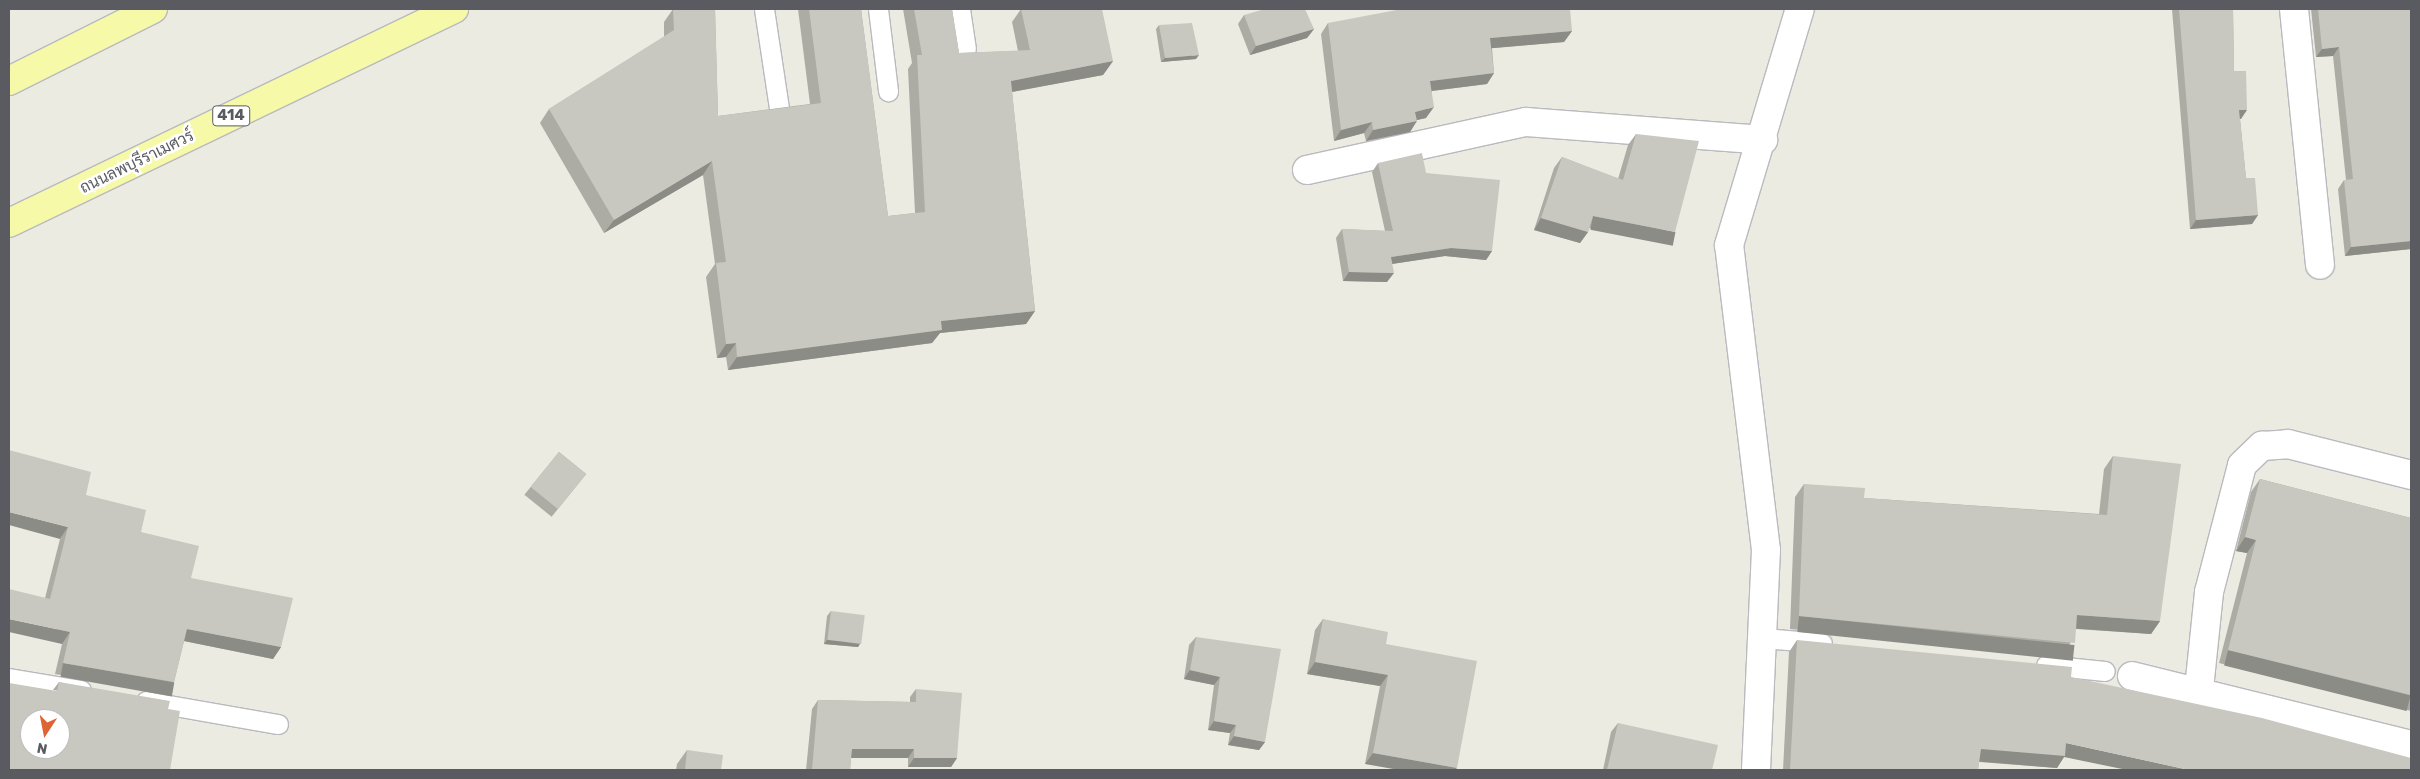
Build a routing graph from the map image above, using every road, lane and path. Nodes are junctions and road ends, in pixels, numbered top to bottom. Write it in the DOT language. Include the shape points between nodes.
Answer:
graph roads {
  1 [pos="153,9"];
  2 [pos="454,9"];
  3 [pos="764,9"];
  4 [pos="878,9"];
  5 [pos="960,9"];
  6 [pos="1800,9"];
  7 [pos="2294,9"];
  8 [pos="966,49"];
  9 [pos="9,81"];
  10 [pos="888,91"];
  11 [pos="779,108"];
  12 [pos="1763,140"];
  13 [pos="1307,170"];
  14 [pos="9,223"];
  15 [pos="2320,265"];
  16 [pos="2411,475"];
  17 [pos="1764,638"];
  18 [pos="1842,645"];
  19 [pos="2027,663"];
  20 [pos="2105,671"];
  21 [pos="2132,676"];
  22 [pos="9,678"];
  23 [pos="2199,689"];
  24 [pos="105,694"];
  25 [pos="124,697"];
  26 [pos="278,724"];
  27 [pos="2411,745"];
  28 [pos="1756,770"];
  1 -- 9 [label="main road"];
  2 -- 14 [label="main road, ถนนลพบุรีราเมศวร์ / 414"];
  3 -- 11 [label="lane"];
  4 -- 10 [label="lane"];
  5 -- 8 [label="lane"];
  6 -- 12 [label="street"];
  7 -- 15 [label="street"];
  12 -- 13 [label="street" via="1526,122"];
  12 -- 17 [label="street" via="1730,245 1766,550"];
  16 -- 23 [label="street" via="2288,444 2262,446 2242,465 2209,592"];
  17 -- 18 [label="lane"];
  17 -- 28 [label="street"];
  19 -- 20 [label="lane"];
  21 -- 23 [label="street"];
  22 -- 24 [label="lane"];
  23 -- 27 [label="street"];
  25 -- 26 [label="lane"];
}
